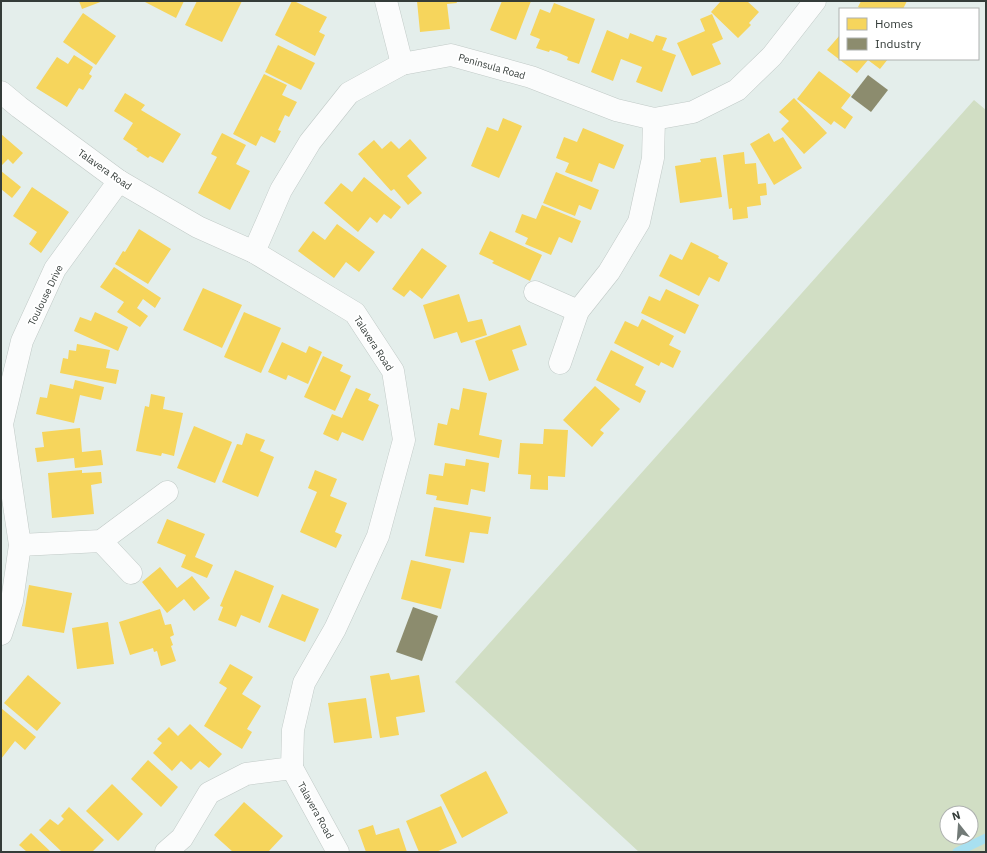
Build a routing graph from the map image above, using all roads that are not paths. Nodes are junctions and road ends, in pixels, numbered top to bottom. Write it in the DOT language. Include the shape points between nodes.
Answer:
graph roads {
  1 [pos="386,1"];
  2 [pos="815,1"];
  3 [pos="402,64"];
  4 [pos="1,92"];
  5 [pos="654,119"];
  6 [pos="119,181"];
  7 [pos="254,252"];
  8 [pos="536,292"];
  9 [pos="578,311"];
  10 [pos="560,363"];
  11 [pos="2,424"];
  12 [pos="167,492"];
  13 [pos="101,541"];
  14 [pos="20,545"];
  15 [pos="131,573"];
  16 [pos="1,634"];
  17 [pos="292,768"];
  18 [pos="166,852"];
  19 [pos="338,852"];
  1 -- 3 [label="street"];
  2 -- 5 [label="street, Peninsula Road" via="772,56 737,90 693,112"];
  3 -- 5 [label="street, Peninsula Road" via="451,55 531,77 616,110"];
  3 -- 7 [label="street, Peninsula Road" via="349,93 310,142 281,190"];
  4 -- 6 [label="street, Talavera Road"];
  5 -- 9 [label="street" via="653,158 639,222 609,272"];
  6 -- 7 [label="street, Talavera Road" via="198,227"];
  6 -- 11 [label="street, Toulouse Drive" via="55,269 22,341"];
  7 -- 17 [label="street, Talavera Road" via="355,314 393,371 404,440 378,536 336,629 304,683 293,730"];
  8 -- 9 [label="street"];
  9 -- 10 [label="street"];
  11 -- 14 [label="street, Toulouse Drive"];
  12 -- 13 [label="street"];
  13 -- 14 [label="street"];
  13 -- 15 [label="street"];
  14 -- 16 [label="street, Toulouse Drive" via="12,601"];
  17 -- 18 [label="street" via="246,774 209,793 182,838"];
  17 -- 19 [label="street, Talavera Road"];
}
